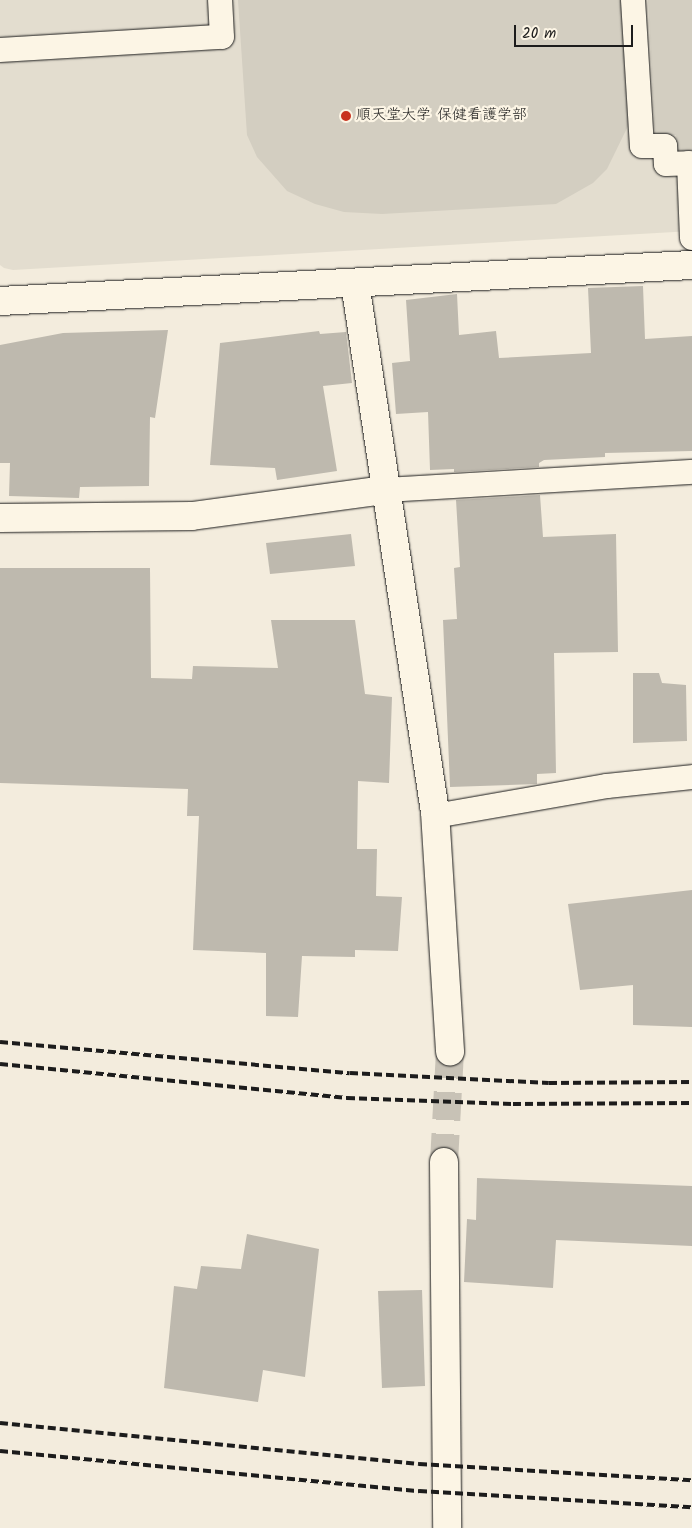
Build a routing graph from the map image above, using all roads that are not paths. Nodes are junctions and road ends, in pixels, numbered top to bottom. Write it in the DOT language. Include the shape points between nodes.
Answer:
graph roads {
  1 [pos="220,0"];
  2 [pos="633,0"];
  3 [pos="0,50"];
  4 [pos="692,238"];
  5 [pos="692,266"];
  6 [pos="355,283"];
  7 [pos="0,301"];
  8 [pos="692,472"];
  9 [pos="385,490"];
  10 [pos="0,518"];
  11 [pos="692,776"];
  12 [pos="436,816"];
  13 [pos="450,1052"];
  14 [pos="444,1162"];
  15 [pos="447,1528"];
  1 -- 3 [label="lane" via="222,37"];
  2 -- 4 [label="lane" via="642,146 666,146 666,164 689,163"];
  5 -- 6 [label="street"];
  6 -- 7 [label="street"];
  6 -- 9 [label="street"];
  8 -- 9 [label="lane"];
  9 -- 10 [label="street" via="192,516"];
  9 -- 12 [label="street"];
  11 -- 12 [label="lane" via="607,786"];
  12 -- 13 [label="street"];
  14 -- 15 [label="street"];
}
